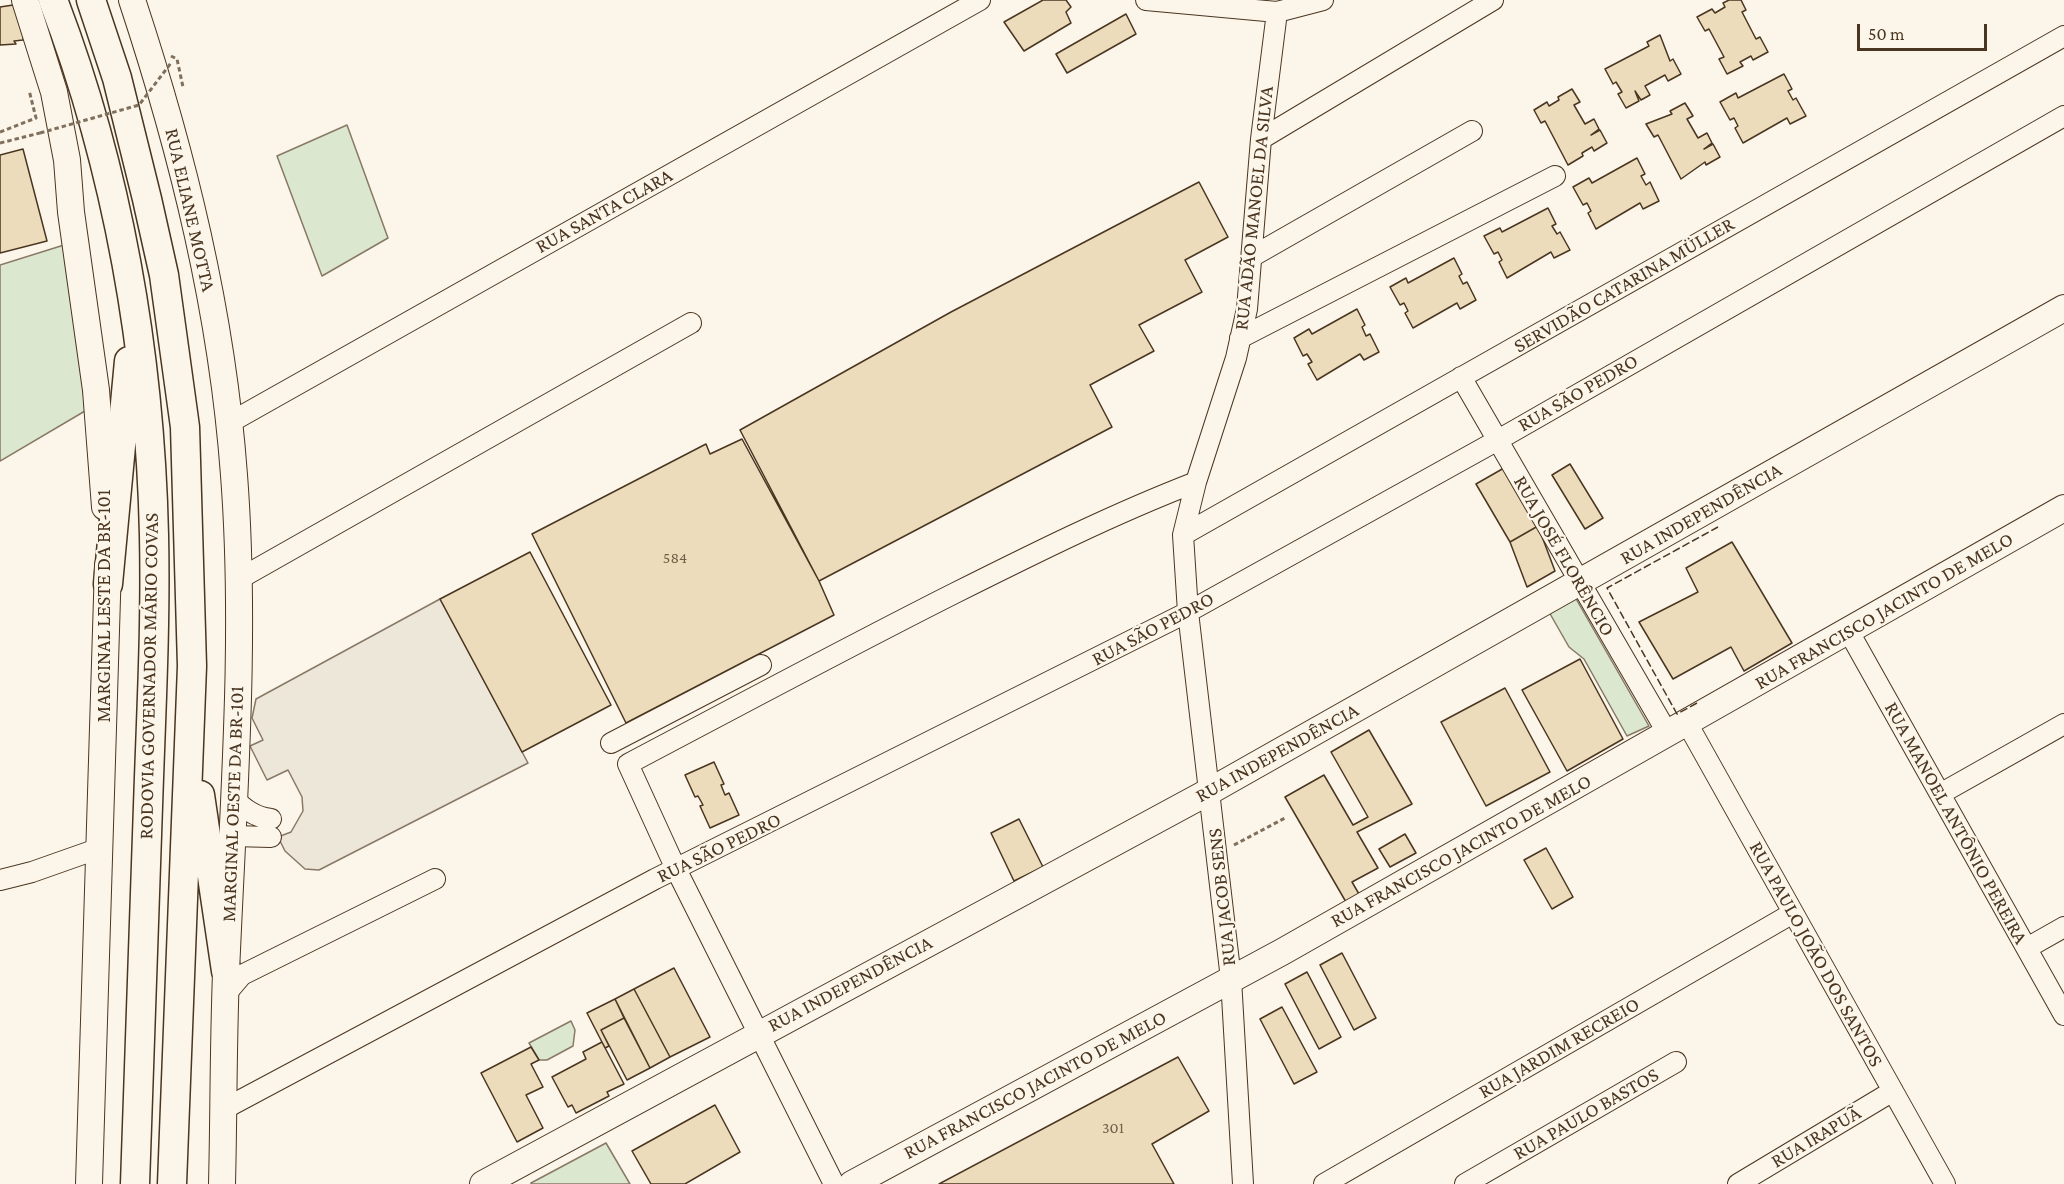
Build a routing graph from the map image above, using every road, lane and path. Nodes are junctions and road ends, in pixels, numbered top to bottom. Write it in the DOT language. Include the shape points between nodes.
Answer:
graph roads {
  1 [pos="25,0"];
  2 [pos="53,0"];
  3 [pos="132,0"];
  4 [pos="980,0"];
  5 [pos="1146,0"];
  6 [pos="1323,0"];
  7 [pos="1493,0"];
  8 [pos="96,8"];
  9 [pos="1276,12"];
  10 [pos="2064,36"];
  11 [pos="171,63"];
  12 [pos="28,83"];
  13 [pos="2064,116"];
  14 [pos="1472,131"];
  15 [pos="0,132"];
  16 [pos="1261,139"];
  17 [pos="0,143"];
  18 [pos="1556,176"];
  19 [pos="1252,256"];
  20 [pos="134,308"];
  21 [pos="2064,308"];
  22 [pos="691,322"];
  23 [pos="1240,338"];
  24 [pos="1461,377"];
  25 [pos="229,423"];
  26 [pos="1498,440"];
  27 [pos="1196,482"];
  28 [pos="2064,508"];
  29 [pos="1183,535"];
  30 [pos="239,579"];
  31 [pos="1580,583"];
  32 [pos="108,584"];
  33 [pos="1188,612"];
  34 [pos="1849,632"];
  35 [pos="760,665"];
  36 [pos="190,719"];
  37 [pos="2064,724"];
  38 [pos="1678,729"];
  39 [pos="611,743"];
  40 [pos="1210,791"];
  41 [pos="1940,794"];
  42 [pos="233,798"];
  43 [pos="1286,818"];
  44 [pos="232,836"];
  45 [pos="100,848"];
  46 [pos="1217,854"];
  47 [pos="676,869"];
  48 [pos="435,879"];
  49 [pos="0,880"];
  50 [pos="1793,913"];
  51 [pos="2064,927"];
  52 [pos="2027,948"];
  53 [pos="1231,979"];
  54 [pos="225,983"];
  55 [pos="2064,1014"];
  56 [pos="759,1034"];
  57 [pos="1676,1062"];
  58 [pos="1893,1091"];
  59 [pos="224,1109"];
  60 [pos="89,1184"];
  61 [pos="135,1184"];
  62 [pos="172,1184"];
  63 [pos="222,1184"];
  64 [pos="483,1184"];
  65 [pos="834,1184"];
  66 [pos="852,1184"];
  67 [pos="1244,1184"];
  68 [pos="1324,1184"];
  69 [pos="1465,1184"];
  70 [pos="1738,1184"];
  71 [pos="1945,1184"];
  1 -- 32 [label="main road, MARGINAL LESTE DA BR-101" via="54,92 67,160 70,212 85,300 103,459"];
  2 -- 20 [label="highway, RODOVIA GOVERNADOR MÁRIO COVAS" via="97,135"];
  3 -- 25 [label="main road, RUA ELIANE MOTTA" via="183,167 201,245"];
  4 -- 25 [label="street, RUA SANTA CLARA"];
  5 -- 9 [label="street"];
  6 -- 9 [label="street"];
  7 -- 16 [label="street"];
  8 -- 36 [label="highway, RODOVIA GOVERNADOR MÁRIO COVAS" via="147,199 177,354 188,487"];
  9 -- 16 [label="street, RUA ADÃO MANOEL DA SILVA"];
  10 -- 24 [label="street, SERVIDÃO CATARINA MÜLLER"];
  11 -- 17 [label="path, bridge" via="139,105"];
  12 -- 15 [label="path" via="36,118"];
  13 -- 26 [label="street, RUA SÃO PEDRO"];
  14 -- 19 [label="street"];
  16 -- 19 [label="street, RUA ADÃO MANOEL DA SILVA"];
  18 -- 23 [label="street"];
  19 -- 23 [label="street, RUA ADÃO MANOEL DA SILVA" via="1248,309"];
  20 -- 32 [label="highway"];
  20 -- 61 [label="highway, RODOVIA GOVERNADOR MÁRIO COVAS" via="151,469 155,597"];
  21 -- 31 [label="main road, RUA INDEPENDÊNCIA"];
  22 -- 30 [label="street"];
  23 -- 27 [label="street, RUA ADÃO MANOEL DA SILVA"];
  24 -- 26 [label="street, RUA JOSÉ FLORÊNCIO"];
  24 -- 29 [label="street, SERVIDÃO CATARINA MÜLLER"];
  25 -- 30 [label="main road, MARGINAL OESTE DA BR-101"];
  26 -- 31 [label="street, RUA JOSÉ FLORÊNCIO"];
  26 -- 33 [label="street, RUA SÃO PEDRO"];
  27 -- 29 [label="street, RUA ADÃO MANOEL DA SILVA"];
  27 -- 47 [label="street" via="1012,564 628,764"];
  28 -- 34 [label="main road, RUA FRANCISCO JACINTO DE MELO"];
  29 -- 33 [label="street, RUA ADÃO MANOEL DA SILVA"];
  30 -- 42 [label="main road, MARGINAL OESTE DA BR-101"];
  31 -- 38 [label="street, RUA JOSÉ FLORÊNCIO"];
  31 -- 40 [label="main road, RUA INDEPENDÊNCIA"];
  32 -- 45 [label="main road, MARGINAL LESTE DA BR-101"];
  33 -- 40 [label="street, RUA JACOB SENS"];
  33 -- 47 [label="street, RUA SÃO PEDRO"];
  34 -- 38 [label="main road, RUA FRANCISCO JACINTO DE MELO"];
  34 -- 41 [label="street, RUA MANOEL ANTÔNIO PEREIRA"];
  35 -- 39 [label="street"];
  36 -- 54 [label="highway"];
  36 -- 62 [label="highway, RODOVIA GOVERNADOR MÁRIO COVAS"];
  37 -- 41 [label="street"];
  38 -- 50 [label="street, RUA PAULO JOÃO DOS SANTOS"];
  38 -- 53 [label="main road, RUA FRANCISCO JACINTO DE MELO"];
  40 -- 46 [label="street, RUA JACOB SENS"];
  40 -- 56 [label="main road, RUA INDEPENDÊNCIA"];
  41 -- 52 [label="street, RUA MANOEL ANTÔNIO PEREIRA"];
  42 -- 44 [label="main road, MARGINAL OESTE DA BR-101"];
  42 -- 44 [label="street" via="271,828"];
  43 -- 46 [label="path"];
  44 -- 54 [label="main road, MARGINAL OESTE DA BR-101"];
  45 -- 49 [label="street"];
  45 -- 60 [label="main road, MARGINAL LESTE DA BR-101"];
  46 -- 53 [label="street, RUA JACOB SENS"];
  47 -- 56 [label="street"];
  47 -- 59 [label="street, RUA SÃO PEDRO"];
  48 -- 54 [label="street"];
  50 -- 58 [label="street, RUA PAULO JOÃO DOS SANTOS"];
  50 -- 68 [label="street, RUA JARDIM RECREIO"];
  51 -- 52 [label="street"];
  52 -- 55 [label="street, RUA MANOEL ANTÔNIO PEREIRA"];
  53 -- 66 [label="main road, RUA FRANCISCO JACINTO DE MELO"];
  53 -- 67 [label="street, RUA JACOB SENS"];
  54 -- 59 [label="main road, MARGINAL OESTE DA BR-101"];
  56 -- 64 [label="main road, RUA INDEPENDÊNCIA"];
  56 -- 65 [label="street"];
  57 -- 69 [label="street, RUA PAULO BASTOS"];
  58 -- 70 [label="street, RUA IRAPUÃ"];
  58 -- 71 [label="street, RUA PAULO JOÃO DOS SANTOS"];
  59 -- 63 [label="main road, MARGINAL OESTE DA BR-101"];
}
